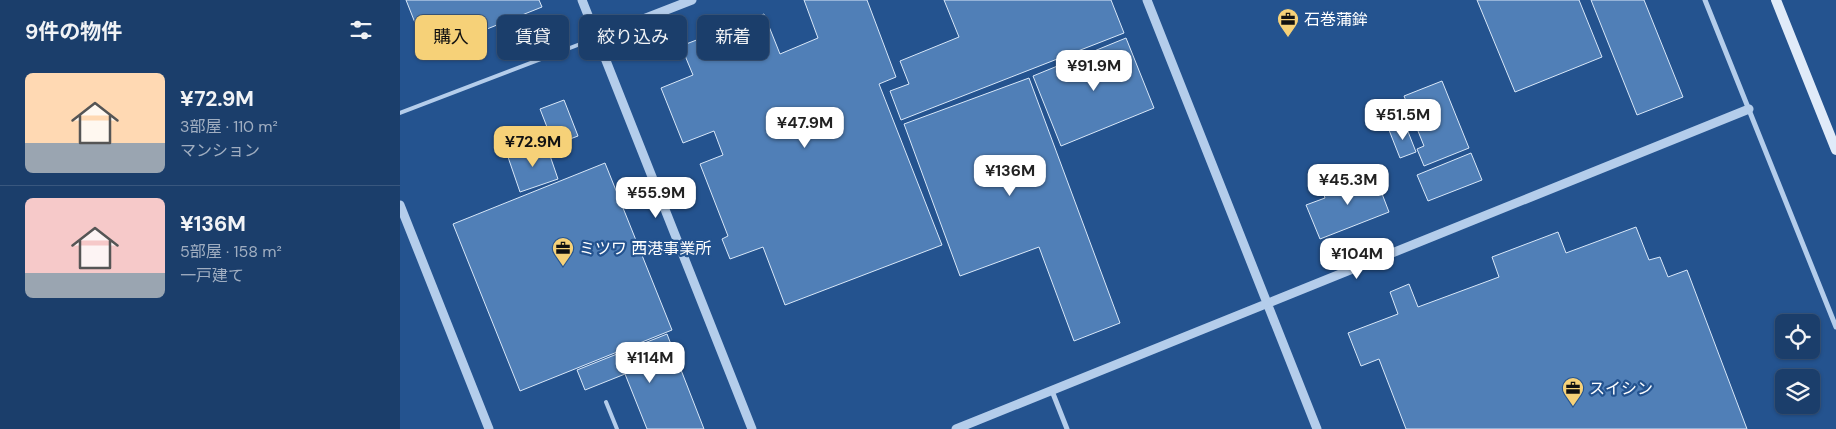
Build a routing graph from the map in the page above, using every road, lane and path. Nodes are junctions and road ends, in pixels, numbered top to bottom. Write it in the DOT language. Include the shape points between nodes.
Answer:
graph roads {
  1 [pos="582,0"];
  2 [pos="692,0"];
  3 [pos="1147,0"];
  4 [pos="1705,0"];
  5 [pos="1776,0"];
  6 [pos="588,15"];
  7 [pos="653,15"];
  8 [pos="579,44"];
  9 [pos="606,60"];
  10 [pos="1749,109"];
  11 [pos="400,113"];
  12 [pos="1836,150"];
  13 [pos="400,205"];
  14 [pos="1268,304"];
  15 [pos="1836,327"];
  16 [pos="1052,391"];
  17 [pos="606,402"];
  18 [pos="489,429"];
  19 [pos="616,429"];
  20 [pos="752,429"];
  21 [pos="956,429"];
  22 [pos="1067,429"];
  23 [pos="1317,429"];
  1 -- 6 [label="street"];
  2 -- 7 [label="street"];
  3 -- 14 [label="street"];
  4 -- 10 [label="street"];
  5 -- 12 [label="main road"];
  8 -- 11 [label="lane"];
  9 -- 20 [label="street"];
  10 -- 14 [label="street"];
  10 -- 15 [label="street"];
  13 -- 18 [label="street"];
  14 -- 16 [label="street"];
  14 -- 23 [label="street"];
  16 -- 21 [label="street"];
  16 -- 22 [label="street"];
  17 -- 19 [label="lane"];
}
